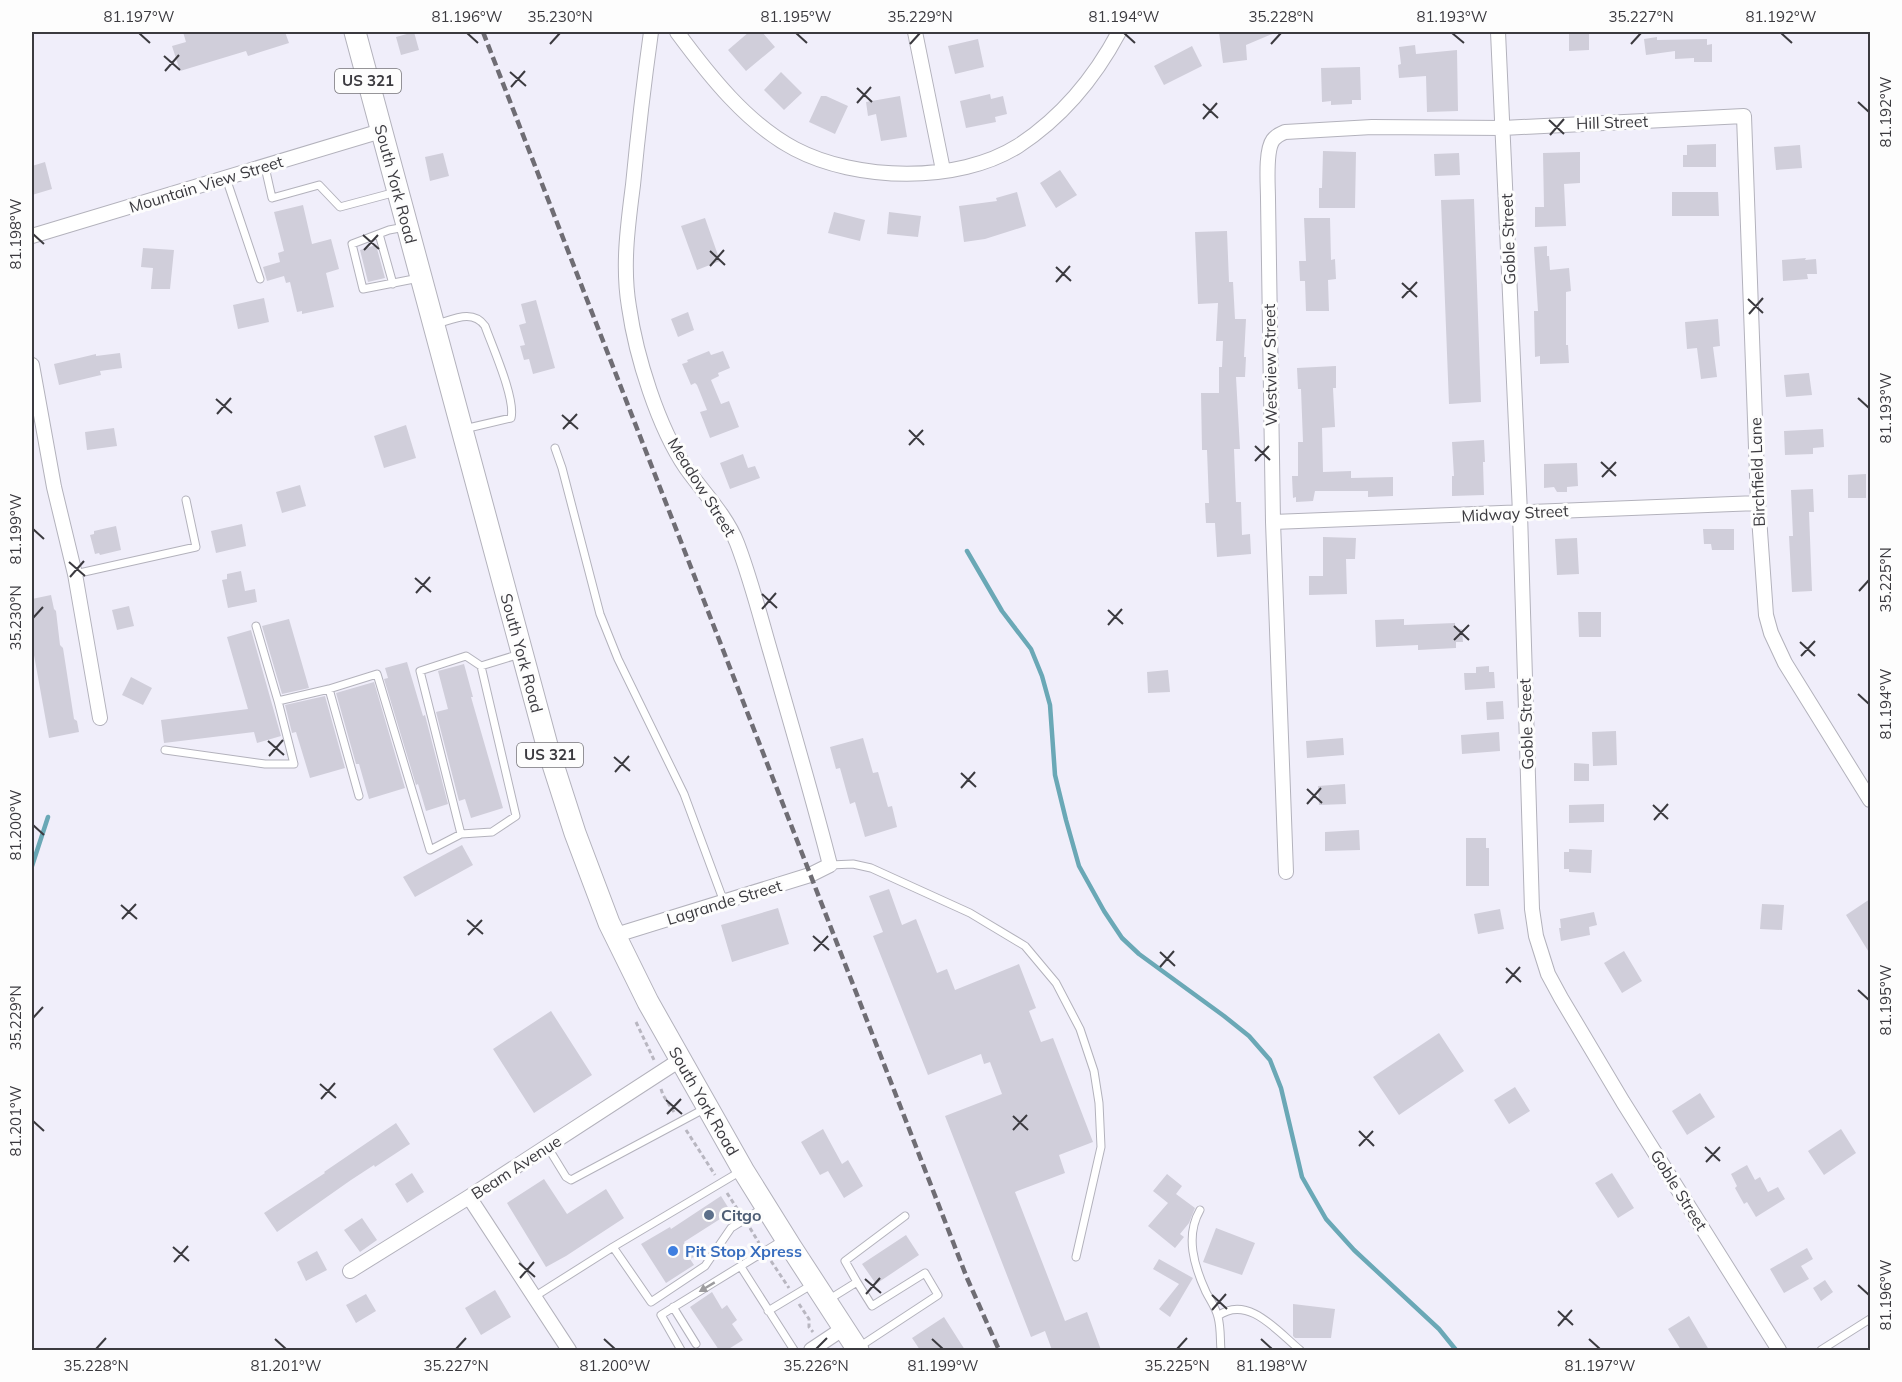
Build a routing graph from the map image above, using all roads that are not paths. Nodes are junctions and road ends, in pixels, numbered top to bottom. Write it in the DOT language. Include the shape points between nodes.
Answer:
graph roads {
  1 [pos="355,32"];
  2 [pos="651,32"];
  3 [pos="677,32"];
  4 [pos="915,32"];
  5 [pos="1119,32"];
  6 [pos="1498,32"];
  7 [pos="1744,116"];
  8 [pos="1372,127"];
  9 [pos="1503,128"];
  10 [pos="381,131"];
  11 [pos="265,167"];
  12 [pos="943,170"];
  13 [pos="226,178"];
  14 [pos="398,192"];
  15 [pos="407,226"];
  16 [pos="379,234"];
  17 [pos="32,236"];
  18 [pos="421,278"];
  19 [pos="260,279"];
  20 [pos="393,284"];
  21 [pos="434,325"];
  22 [pos="32,365"];
  23 [pos="462,429"];
  24 [pos="555,448"];
  25 [pos="186,500"];
  26 [pos="1758,503"];
  27 [pos="1520,513"];
  28 [pos="1273,522"];
  29 [pos="75,574"];
  30 [pos="256,626"];
  31 [pos="522,653"];
  32 [pos="481,666"];
  33 [pos="329,689"];
  34 [pos="278,701"];
  35 [pos="100,718"];
  36 [pos="165,750"];
  37 [pos="359,796"];
  38 [pos="1870,800"];
  39 [pos="460,834"];
  40 [pos="830,865"];
  41 [pos="1286,872"];
  42 [pos="724,902"];
  43 [pos="616,935"];
  44 [pos="680,1060"];
  45 [pos="707,1107"];
  46 [pos="547,1146"];
  47 [pos="743,1170"];
  48 [pos="469,1197"];
  49 [pos="766,1206"];
  50 [pos="1200,1210"];
  51 [pos="905,1216"];
  52 [pos="785,1239"];
  53 [pos="613,1247"];
  54 [pos="1076,1257"];
  55 [pos="741,1267"];
  56 [pos="350,1271"];
  57 [pos="857,1282"];
  58 [pos="814,1283"];
  59 [pos="534,1297"];
  60 [pos="826,1301"];
  61 [pos="673,1307"];
  62 [pos="768,1311"];
  63 [pos="1218,1316"];
  64 [pos="1870,1319"];
  65 [pos="844,1328"];
  66 [pos="696,1344"];
  67 [pos="857,1349"];
  68 [pos="569,1350"];
  69 [pos="681,1350"];
  70 [pos="794,1350"];
  71 [pos="811,1350"];
  72 [pos="1221,1350"];
  73 [pos="1300,1350"];
  74 [pos="1779,1350"];
  75 [pos="1821,1350"];
  1 -- 10 [label="main road, South York Road / US 321"];
  2 -- 40 [label="street, Meadow Street" via="628,230 628,306 651,390 674,446 736,541"];
  3 -- 12 [label="street" via="737,105 763,129 795,149 848,169 882,174"];
  4 -- 12 [label="street"];
  5 -- 12 [label="street" via="1098,68 1036,132 999,155"];
  6 -- 9 [label="street, Goble Street"];
  7 -- 9 [label="street, Hill Street"];
  7 -- 26 [label="street, Birchfield Lane"];
  8 -- 9 [label="street, Hill Street"];
  8 -- 28 [label="street, Westview Street" via="1285,132 1272,141 1269,150"];
  9 -- 27 [label="street, Goble Street"];
  10 -- 11 [label="street, Mountain View Street"];
  10 -- 14 [label="main road, South York Road / US 321"];
  11 -- 13 [label="street, Mountain View Street"];
  11 -- 14 [label="lane" via="272,198 319,185 340,207"];
  13 -- 17 [label="street, Mountain View Street"];
  13 -- 19 [label="lane"];
  14 -- 15 [label="main road, South York Road / US 321"];
  15 -- 16 [label="lane"];
  15 -- 18 [label="main road, South York Road / US 321"];
  16 -- 20 [label="lane"];
  16 -- 20 [label="lane" via="352,244 363,289"];
  18 -- 20 [label="lane"];
  18 -- 21 [label="main road, South York Road / US 321"];
  21 -- 23 [label="main road, South York Road / US 321"];
  21 -- 23 [label="lane" via="472,316 480,319 511,399 511,418"];
  22 -- 29 [label="street" via="54,487"];
  23 -- 31 [label="main road, South York Road / US 321"];
  24 -- 42 [label="lane" via="600,614 684,794"];
  25 -- 29 [label="lane" via="196,547"];
  26 -- 27 [label="street, Midway Street"];
  26 -- 38 [label="street, Birchfield Lane" via="1766,615 1771,633 1785,663"];
  27 -- 28 [label="street, Midway Street"];
  27 -- 74 [label="street, Goble Street" via="1532,909 1539,946 1548,974 1566,1007"];
  28 -- 41 [label="street, Westview Street"];
  29 -- 35 [label="street"];
  30 -- 34 [label="lane"];
  31 -- 32 [label="lane"];
  31 -- 43 [label="main road, South York Road / US 321" via="574,833"];
  32 -- 39 [label="lane" via="516,816 492,832"];
  32 -- 39 [label="lane" via="466,656 420,671"];
  33 -- 34 [label="lane"];
  33 -- 37 [label="lane"];
  33 -- 39 [label="lane" via="377,674 429,850"];
  34 -- 36 [label="lane" via="294,764 265,764"];
  40 -- 42 [label="street, Lagrande Street"];
  40 -- 54 [label="lane" via="871,868 970,913 1025,946 1056,983 1080,1029 1094,1071 1099,1103 1101,1147"];
  42 -- 43 [label="street, Lagrande Street"];
  43 -- 44 [label="main road, South York Road / US 321"];
  44 -- 45 [label="main road, South York Road / US 321"];
  44 -- 46 [label="street, Beam Avenue"];
  45 -- 46 [label="lane" via="571,1179"];
  45 -- 47 [label="main road, South York Road / US 321"];
  46 -- 48 [label="street, Beam Avenue"];
  47 -- 49 [label="main road, South York Road / US 321"];
  47 -- 53 [label="lane"];
  48 -- 56 [label="street, Beam Avenue"];
  48 -- 59 [label="street"];
  49 -- 52 [label="main road, South York Road / US 321"];
  49 -- 53 [label="lane" via="731,1228 705,1266 651,1302"];
  50 -- 63 [label="lane" via="1191,1232 1192,1245 1195,1262"];
  51 -- 57 [label="lane" via="845,1261"];
  52 -- 55 [label="lane"];
  52 -- 58 [label="main road, South York Road / US 321"];
  53 -- 59 [label="lane"];
  55 -- 61 [label="lane, one-way"];
  55 -- 62 [label="lane"];
  57 -- 60 [label="lane"];
  57 -- 67 [label="lane" via="872,1306 925,1273 938,1295"];
  58 -- 60 [label="main road, South York Road / US 321"];
  58 -- 62 [label="lane"];
  59 -- 68 [label="street"];
  60 -- 65 [label="main road, South York Road / US 321"];
  61 -- 66 [label="lane"];
  61 -- 69 [label="lane" via="661,1315"];
  62 -- 70 [label="lane"];
  63 -- 72 [label="lane"];
  63 -- 73 [label="lane" via="1232,1309 1250,1311"];
  64 -- 75 [label="lane"];
  65 -- 67 [label="main road, US 321"];
  65 -- 71 [label="street"];
}
